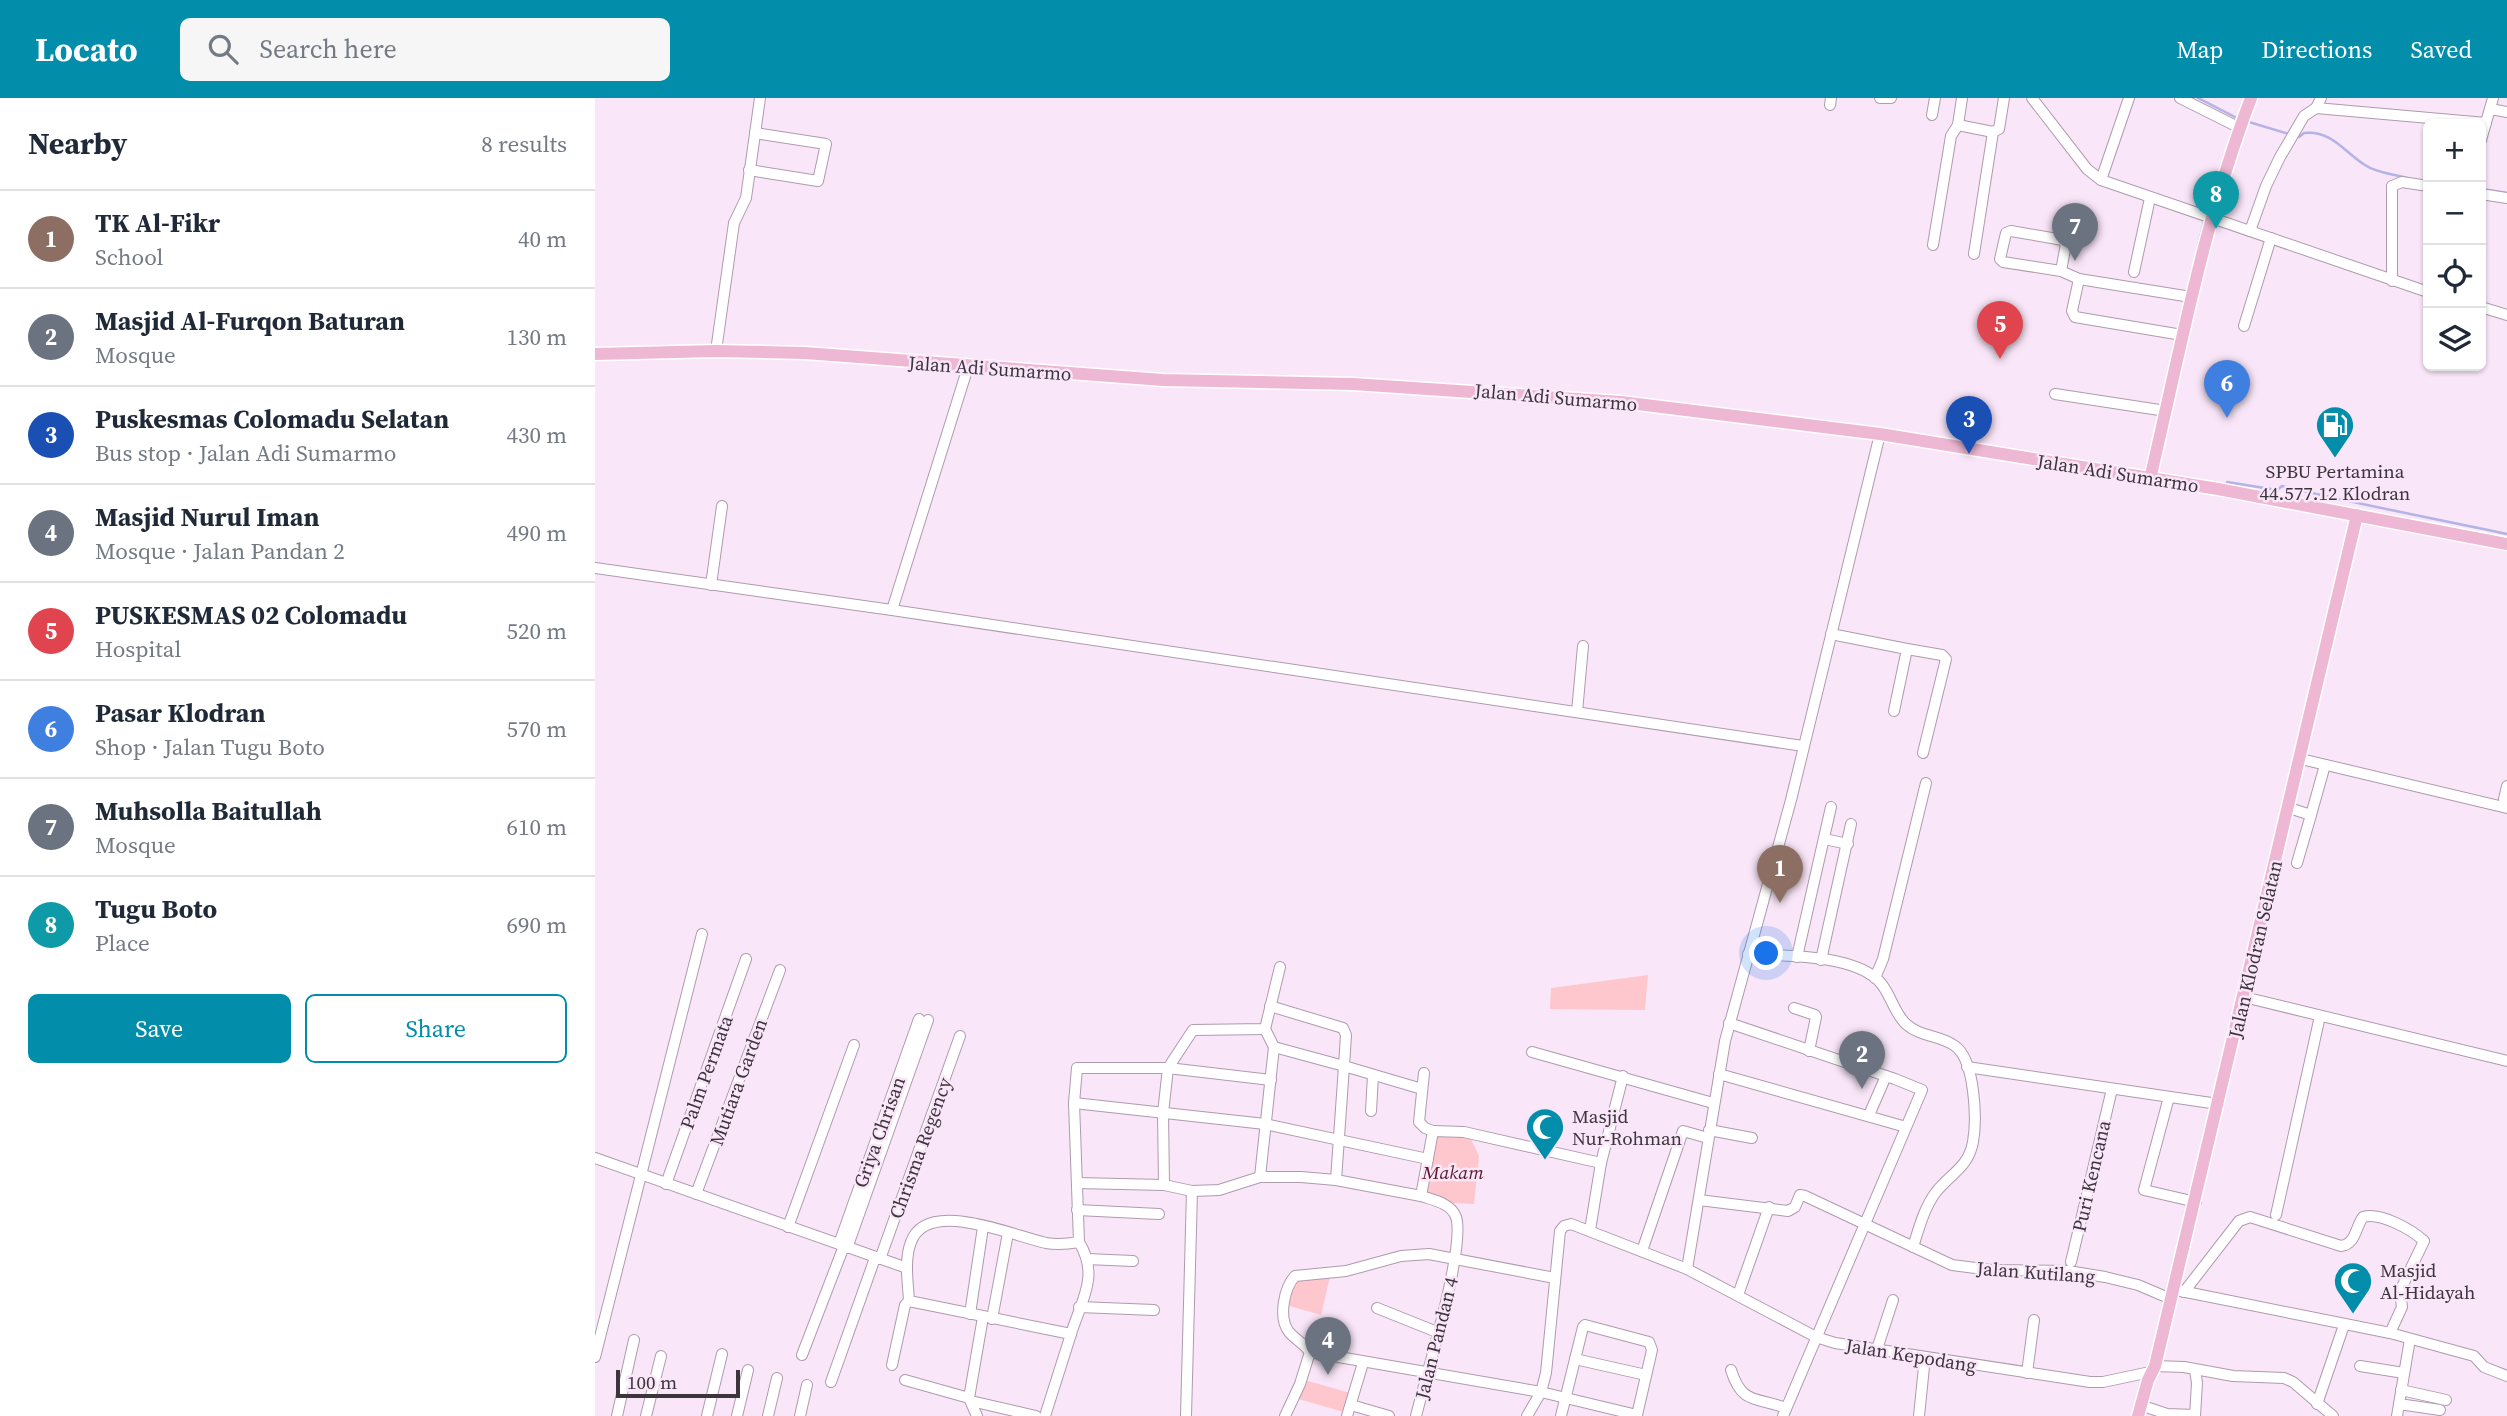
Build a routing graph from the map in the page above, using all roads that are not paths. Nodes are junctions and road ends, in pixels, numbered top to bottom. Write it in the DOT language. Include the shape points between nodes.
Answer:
graph roads {
  1 [pos="760,98"];
  2 [pos="1880,98"];
  3 [pos="1891,98"];
  4 [pos="1935,98"];
  5 [pos="1962,98"];
  6 [pos="2004,98"];
  7 [pos="2032,98"];
  8 [pos="2129,98"];
  9 [pos="2180,98"];
  10 [pos="2251,98"];
  11 [pos="2321,98"];
  12 [pos="2492,103"];
  13 [pos="2316,108"];
  14 [pos="2507,112"];
  15 [pos="1932,115"];
  16 [pos="2441,119"];
  17 [pos="2486,123"];
  18 [pos="2239,124"];
  19 [pos="1955,129"];
  20 [pos="755,133"];
  21 [pos="1992,136"];
  22 [pos="749,170"];
  23 [pos="2101,180"];
  24 [pos="2423,185"];
  25 [pos="2486,195"];
  26 [pos="2150,198"];
  27 [pos="2507,198"];
  28 [pos="2207,218"];
  29 [pos="2250,231"];
  30 [pos="2270,238"];
  31 [pos="1933,245"];
  32 [pos="1974,254"];
  33 [pos="2061,271"];
  34 [pos="2134,272"];
  35 [pos="2079,279"];
  36 [pos="2392,281"];
  37 [pos="2423,290"];
  38 [pos="2188,296"];
  39 [pos="2484,308"];
  40 [pos="2507,315"];
  41 [pos="2244,326"];
  42 [pos="2179,335"];
  43 [pos="716,351"];
  44 [pos="595,354"];
  45 [pos="968,367"];
  46 [pos="2056,394"];
  47 [pos="2166,411"];
  48 [pos="1880,434"];
  49 [pos="2150,479"];
  50 [pos="722,506"];
  51 [pos="2357,515"];
  52 [pos="2507,544"];
  53 [pos="595,568"];
  54 [pos="711,585"];
  55 [pos="892,610"];
  56 [pos="1831,634"];
  57 [pos="1584,646"];
  58 [pos="1907,649"];
  59 [pos="1894,710"];
  60 [pos="1577,712"];
  61 [pos="1803,746"];
  62 [pos="1923,753"];
  63 [pos="2301,759"];
  64 [pos="2325,765"];
  65 [pos="1926,783"];
  66 [pos="2507,786"];
  67 [pos="2505,804"];
  68 [pos="1831,807"];
  69 [pos="2289,808"];
  70 [pos="2311,815"];
  71 [pos="1851,824"];
  72 [pos="1824,839"];
  73 [pos="1847,844"];
  74 [pos="2297,863"];
  75 [pos="702,934"];
  76 [pos="1748,954"];
  77 [pos="1797,957"];
  78 [pos="746,959"];
  79 [pos="1821,960"];
  80 [pos="1280,967"];
  81 [pos="780,970"];
  82 [pos="1875,978"];
  83 [pos="2244,997"];
  84 [pos="1270,1006"];
  85 [pos="1794,1008"];
  86 [pos="2321,1016"];
  87 [pos="924,1020"];
  88 [pos="1729,1024"];
  89 [pos="1265,1029"];
  90 [pos="960,1036"];
  91 [pos="854,1045"];
  92 [pos="1274,1047"];
  93 [pos="1809,1051"];
  94 [pos="1532,1052"];
  95 [pos="2507,1061"];
  96 [pos="1343,1066"];
  97 [pos="1966,1067"];
  98 [pos="1168,1068"];
  99 [pos="1424,1073"];
  100 [pos="1719,1074"];
  101 [pos="1374,1075"];
  102 [pos="1623,1076"];
  103 [pos="1886,1076"];
  104 [pos="1271,1080"];
  105 [pos="1422,1089"];
  106 [pos="2112,1089"];
  107 [pos="2169,1097"];
  108 [pos="1075,1103"];
  109 [pos="1713,1103"];
  110 [pos="2218,1104"];
  111 [pos="1371,1111"];
  112 [pos="1163,1113"];
  113 [pos="1869,1115"];
  114 [pos="1265,1124"];
  115 [pos="1906,1127"];
  116 [pos="1433,1131"];
  117 [pos="1709,1134"];
  118 [pos="1752,1138"];
  119 [pos="1340,1139"];
  120 [pos="595,1158"];
  121 [pos="1428,1158"];
  122 [pos="1601,1163"];
  123 [pos="642,1176"];
  124 [pos="1260,1177"];
  125 [pos="1336,1180"];
  126 [pos="1077,1183"];
  127 [pos="666,1184"];
  128 [pos="1164,1185"];
  129 [pos="1192,1191"];
  130 [pos="696,1194"];
  131 [pos="1421,1196"];
  132 [pos="1699,1200"];
  133 [pos="2196,1202"];
  134 [pos="1769,1207"];
  135 [pos="1077,1210"];
  136 [pos="1159,1214"];
  137 [pos="2276,1215"];
  138 [pos="1864,1224"];
  139 [pos="788,1227"];
  140 [pos="983,1227"];
  141 [pos="1590,1230"];
  142 [pos="1008,1233"];
  143 [pos="1079,1242"];
  144 [pos="843,1246"];
  145 [pos="1913,1247"];
  146 [pos="1642,1251"];
  147 [pos="878,1258"];
  148 [pos="1087,1259"];
  149 [pos="1456,1259"];
  150 [pos="1133,1262"];
  151 [pos="2071,1262"];
  152 [pos="907,1268"];
  153 [pos="1687,1269"];
  154 [pos="1555,1279"];
  155 [pos="2176,1294"];
  156 [pos="1738,1295"];
  157 [pos="1893,1300"];
  158 [pos="909,1301"];
  159 [pos="1079,1307"];
  160 [pos="1377,1308"];
  161 [pos="1154,1310"];
  162 [pos="970,1314"];
  163 [pos="988,1318"];
  164 [pos="2034,1320"];
  165 [pos="2344,1325"];
  166 [pos="1437,1332"];
  167 [pos="1071,1334"];
  168 [pos="2390,1334"];
  169 [pos="1816,1337"];
  170 [pos="2410,1339"];
  171 [pos="634,1340"];
  172 [pos="1877,1349"];
  173 [pos="1310,1352"];
  174 [pos="722,1354"];
  175 [pos="802,1355"];
  176 [pos="661,1356"];
  177 [pos="595,1357"];
  178 [pos="1925,1357"];
  179 [pos="1575,1359"];
  180 [pos="1363,1363"];
  181 [pos="892,1365"];
  182 [pos="2360,1366"];
  183 [pos="748,1370"];
  184 [pos="1731,1370"];
  185 [pos="2027,1373"];
  186 [pos="2404,1373"];
  187 [pos="1426,1374"];
  188 [pos="1646,1375"];
  189 [pos="2196,1376"];
  190 [pos="2507,1376"];
  191 [pos="2149,1377"];
  192 [pos="777,1378"];
  193 [pos="905,1380"];
  194 [pos="831,1382"];
  195 [pos="807,1385"];
  196 [pos="2401,1390"];
  197 [pos="1541,1392"];
  198 [pos="970,1399"];
  199 [pos="1565,1399"];
  200 [pos="2446,1399"];
  201 [pos="2318,1404"];
  202 [pos="1351,1405"];
  203 [pos="2399,1405"];
  204 [pos="2139,1410"];
  205 [pos="2440,1410"];
  206 [pos="1784,1413"];
  207 [pos="2195,1415"];
  208 [pos="617,1416"];
  209 [pos="646,1416"];
  210 [pos="707,1416"];
  211 [pos="737,1416"];
  212 [pos="768,1416"];
  213 [pos="800,1416"];
  214 [pos="977,1416"];
  215 [pos="1036,1416"];
  216 [pos="1045,1416"];
  217 [pos="1186,1416"];
  218 [pos="1285,1416"];
  219 [pos="1347,1416"];
  220 [pos="1389,1416"];
  221 [pos="1416,1416"];
  222 [pos="1527,1416"];
  223 [pos="1561,1416"];
  224 [pos="1638,1416"];
  225 [pos="1919,1416"];
  226 [pos="2333,1416"];
  227 [pos="2397,1416"];
  1 -- 20 [label="street"];
  2 -- 3 [label="street"];
  4 -- 15 [label="street"];
  5 -- 19 [label="street"];
  6 -- 21 [label="street" via="1999,129"];
  7 -- 23 [label="street" via="2087,169"];
  8 -- 23 [label="street"];
  9 -- 18 [label="street"];
  10 -- 18 [label="main road"];
  11 -- 13 [label="street"];
  12 -- 14 [label="street"];
  12 -- 17 [label="street"];
  13 -- 16 [label="street"];
  13 -- 29 [label="street" via="2293,134 2266,186"];
  18 -- 28 [label="main road"];
  19 -- 21 [label="street"];
  19 -- 31 [label="street"];
  20 -- 22 [label="street"];
  20 -- 22 [label="street" via="826,144 818,181"];
  21 -- 32 [label="street"];
  22 -- 43 [label="street" via="745,202 734,223"];
  23 -- 26 [label="street"];
  24 -- 36 [label="street" via="2402,182 2392,186"];
  25 -- 27 [label="street"];
  26 -- 28 [label="street"];
  26 -- 34 [label="street"];
  28 -- 29 [label="street"];
  28 -- 38 [label="main road"];
  29 -- 30 [label="street"];
  30 -- 36 [label="street"];
  30 -- 41 [label="street"];
  33 -- 33 [label="street" via="2001,262 2005,233 2063,240"];
  33 -- 35 [label="street"];
  35 -- 38 [label="street"];
  35 -- 42 [label="street" via="2072,311 2075,317"];
  36 -- 37 [label="street"];
  38 -- 42 [label="main road"];
  39 -- 40 [label="street"];
  42 -- 47 [label="main road"];
  43 -- 44 [label="main road, Jalan Adi Sumarmo"];
  43 -- 45 [label="main road, Jalan Adi Sumarmo" via="805,353"];
  45 -- 48 [label="main road, Jalan Adi Sumarmo" via="1163,380 1517,393 1694,409"];
  45 -- 55 [label="street"];
  46 -- 47 [label="street"];
  47 -- 49 [label="main road"];
  48 -- 49 [label="main road, Jalan Adi Sumarmo"];
  48 -- 56 [label="street"];
  49 -- 51 [label="main road, Jalan Adi Sumarmo"];
  50 -- 54 [label="street"];
  51 -- 52 [label="main road, Jalan Adi Sumarmo"];
  51 -- 63 [label="main road, Jalan Klodran Selatan"];
  53 -- 54 [label="street"];
  54 -- 55 [label="street"];
  55 -- 60 [label="street"];
  56 -- 58 [label="street"];
  56 -- 61 [label="street"];
  57 -- 60 [label="street"];
  58 -- 59 [label="street"];
  58 -- 62 [label="street" via="1946,659"];
  60 -- 61 [label="street"];
  61 -- 76 [label="street"];
  63 -- 64 [label="street"];
  63 -- 69 [label="main road, Jalan Klodran Selatan"];
  64 -- 67 [label="street"];
  64 -- 70 [label="street"];
  65 -- 82 [label="street"];
  66 -- 67 [label="street"];
  68 -- 72 [label="street"];
  69 -- 70 [label="street"];
  69 -- 83 [label="main road, Jalan Klodran Selatan"];
  70 -- 74 [label="street"];
  71 -- 73 [label="street"];
  72 -- 73 [label="street"];
  72 -- 77 [label="street"];
  73 -- 79 [label="street"];
  75 -- 123 [label="street"];
  76 -- 77 [label="street"];
  76 -- 88 [label="street"];
  77 -- 79 [label="street"];
  78 -- 127 [label="street, Palm Permata"];
  79 -- 82 [label="street" via="1850,965"];
  80 -- 84 [label="street"];
  81 -- 130 [label="street, Mutiara Garden"];
  82 -- 97 [label="street" via="1905,1024 1957,1047"];
  83 -- 86 [label="street"];
  83 -- 110 [label="main road, Jalan Klodran Selatan"];
  84 -- 89 [label="street"];
  84 -- 96 [label="street" via="1343,1028"];
  85 -- 93 [label="street" via="1816,1017"];
  86 -- 95 [label="street"];
  86 -- 137 [label="street"];
  87 -- 144 [label="street, Griya Chrisan"];
  88 -- 93 [label="street"];
  88 -- 100 [label="street"];
  89 -- 92 [label="street"];
  89 -- 98 [label="street" via="1193,1030"];
  90 -- 147 [label="street, Chrisma Regency"];
  91 -- 139 [label="street"];
  92 -- 96 [label="street"];
  92 -- 104 [label="street"];
  93 -- 103 [label="street"];
  94 -- 102 [label="street"];
  96 -- 101 [label="street"];
  96 -- 119 [label="street"];
  97 -- 106 [label="street"];
  97 -- 145 [label="street" via="1976,1106 1971,1152 1930,1202"];
  98 -- 104 [label="street"];
  98 -- 108 [label="street" via="1077,1069"];
  98 -- 112 [label="street"];
  99 -- 105 [label="street"];
  100 -- 109 [label="street"];
  100 -- 113 [label="street"];
  101 -- 105 [label="street"];
  101 -- 111 [label="street"];
  102 -- 109 [label="street"];
  102 -- 122 [label="street"];
  103 -- 113 [label="street"];
  103 -- 115 [label="street" via="1921,1090"];
  104 -- 114 [label="street"];
  105 -- 116 [label="street" via="1419,1122"];
  106 -- 107 [label="street"];
  106 -- 151 [label="street, Puri Kencana"];
  107 -- 110 [label="street"];
  107 -- 133 [label="street" via="2144,1190"];
  108 -- 112 [label="street"];
  108 -- 126 [label="street"];
  109 -- 117 [label="street"];
  110 -- 133 [label="main road, Jalan Klodran Selatan"];
  112 -- 114 [label="street"];
  112 -- 128 [label="street"];
  113 -- 115 [label="street"];
  114 -- 119 [label="street"];
  114 -- 124 [label="street"];
  115 -- 138 [label="street"];
  116 -- 121 [label="street"];
  116 -- 122 [label="street" via="1464,1132"];
  117 -- 118 [label="street"];
  117 -- 132 [label="street"];
  117 -- 146 [label="street" via="1683,1131"];
  119 -- 121 [label="street"];
  119 -- 125 [label="street"];
  120 -- 123 [label="street"];
  121 -- 131 [label="street"];
  122 -- 141 [label="street"];
  123 -- 127 [label="street"];
  123 -- 177 [label="street"];
  124 -- 125 [label="street"];
  124 -- 129 [label="street" via="1226,1188"];
  125 -- 131 [label="street"];
  126 -- 128 [label="street"];
  126 -- 135 [label="street"];
  127 -- 130 [label="street"];
  128 -- 129 [label="street"];
  129 -- 217 [label="street"];
  130 -- 139 [label="street"];
  131 -- 149 [label="street, Jalan Pandan 4" via="1452,1210 1458,1227"];
  132 -- 134 [label="street"];
  132 -- 153 [label="street"];
  133 -- 155 [label="main road, Jalan Klodran Selatan"];
  134 -- 138 [label="street, Jalan Kutilang" via="1792,1210 1799,1196 1805,1196"];
  134 -- 156 [label="street"];
  135 -- 136 [label="street"];
  135 -- 143 [label="street"];
  138 -- 145 [label="street, Jalan Kutilang"];
  138 -- 169 [label="street"];
  139 -- 144 [label="street"];
  140 -- 142 [label="street"];
  140 -- 152 [label="street" via="948,1219 925,1225 912,1239"];
  140 -- 162 [label="street"];
  141 -- 146 [label="street, Jalan Kepodang"];
  141 -- 154 [label="street" via="1571,1224 1560,1230"];
  142 -- 143 [label="street" via="1051,1244"];
  142 -- 163 [label="street"];
  143 -- 148 [label="street"];
  144 -- 147 [label="street"];
  144 -- 175 [label="street, Griya Chrisan"];
  145 -- 155 [label="street, Jalan Kutilang" via="1952,1265 2068,1271"];
  146 -- 153 [label="street, Jalan Kepodang"];
  147 -- 152 [label="street"];
  147 -- 194 [label="street, Chrisma Regency"];
  148 -- 150 [label="street"];
  148 -- 159 [label="street" via="1090,1279"];
  149 -- 154 [label="street"];
  149 -- 166 [label="street, Jalan Pandan 4"];
  149 -- 173 [label="street" via="1410,1254 1353,1270 1295,1276 1288,1287 1284,1320 1289,1332"];
  152 -- 158 [label="street"];
  153 -- 156 [label="street, Jalan Kepodang"];
  154 -- 197 [label="street"];
  155 -- 165 [label="street, Jalan Kutilang"];
  155 -- 168 [label="street" via="2243,1218 2341,1246 2352,1241 2363,1217 2381,1216 2424,1241 2400,1291 2402,1307"];
  155 -- 191 [label="main road, Jalan Klodran Selatan"];
  156 -- 169 [label="street, Jalan Kepodang"];
  157 -- 172 [label="street"];
  158 -- 162 [label="street"];
  158 -- 181 [label="street"];
  159 -- 161 [label="street"];
  159 -- 167 [label="street"];
  160 -- 166 [label="street"];
  162 -- 163 [label="street"];
  163 -- 167 [label="street"];
  163 -- 198 [label="street"];
  164 -- 185 [label="street"];
  165 -- 168 [label="street, Jalan Kutilang"];
  165 -- 201 [label="street"];
  166 -- 187 [label="street, Jalan Pandan 4"];
  167 -- 216 [label="street"];
  168 -- 170 [label="street, Jalan Kutilang"];
  169 -- 172 [label="street, Jalan Kepodang"];
  169 -- 206 [label="street"];
  170 -- 186 [label="street"];
  170 -- 190 [label="street, Jalan Kutilang" via="2474,1356 2484,1367"];
  171 -- 208 [label="street"];
  172 -- 178 [label="street, Jalan Kepodang"];
  173 -- 180 [label="street"];
  173 -- 218 [label="street"];
  174 -- 210 [label="street"];
  176 -- 209 [label="street"];
  178 -- 185 [label="street, Jalan Kepodang"];
  178 -- 225 [label="street"];
  179 -- 188 [label="street"];
  179 -- 188 [label="street" via="1583,1327 1589,1325 1649,1342 1652,1350"];
  179 -- 199 [label="street"];
  180 -- 187 [label="street"];
  180 -- 202 [label="street"];
  182 -- 186 [label="street"];
  183 -- 211 [label="street"];
  184 -- 206 [label="street" via="1743,1394"];
  185 -- 191 [label="street, Jalan Kepodang" via="2090,1382"];
  186 -- 196 [label="street"];
  187 -- 197 [label="street"];
  187 -- 221 [label="street, Jalan Pandan 4"];
  188 -- 224 [label="street"];
  189 -- 191 [label="street, Jalan Kepodang"];
  189 -- 201 [label="street, Jalan Kepodang" via="2284,1378"];
  189 -- 207 [label="street"];
  191 -- 204 [label="main road, Jalan Klodran Selatan"];
  192 -- 212 [label="street"];
  193 -- 198 [label="street"];
  195 -- 213 [label="street"];
  196 -- 200 [label="street"];
  196 -- 203 [label="street"];
  197 -- 199 [label="street"];
  197 -- 222 [label="street"];
  198 -- 214 [label="street"];
  198 -- 215 [label="street"];
  199 -- 223 [label="street"];
  199 -- 224 [label="street"];
  201 -- 226 [label="street, Jalan Kepodang"];
  202 -- 219 [label="street"];
  202 -- 220 [label="street"];
  203 -- 205 [label="street"];
  203 -- 227 [label="street"];
  204 -- 207 [label="street"];
}
